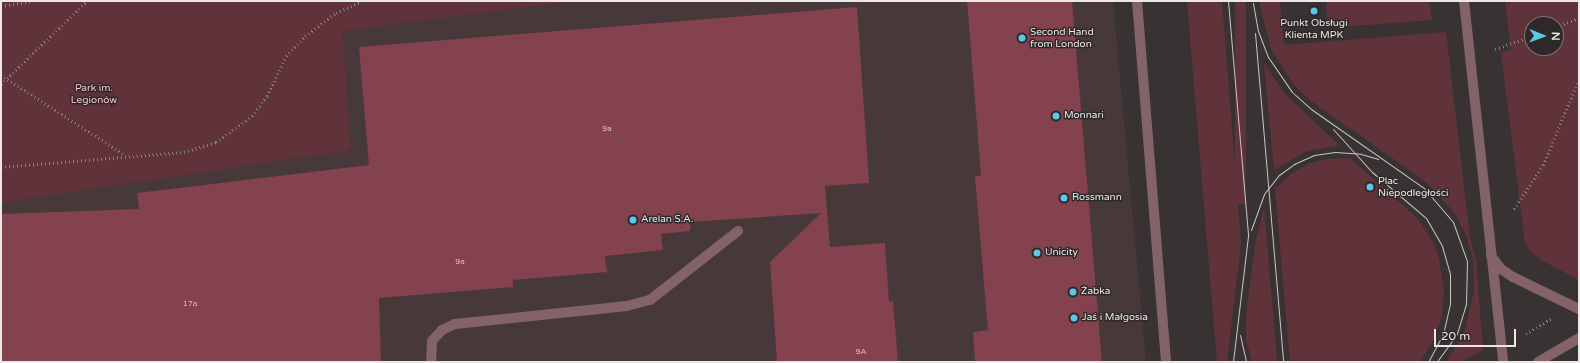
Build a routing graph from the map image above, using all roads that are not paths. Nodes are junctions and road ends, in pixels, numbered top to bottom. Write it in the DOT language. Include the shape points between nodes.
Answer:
graph roads {
  1 [pos="1137,1"];
  2 [pos="1464,1"];
  3 [pos="738,231"];
  4 [pos="1491,256"];
  5 [pos="1579,309"];
  6 [pos="1579,338"];
  7 [pos="430,362"];
  8 [pos="1166,362"];
  9 [pos="1503,362"];
  10 [pos="1538,362"];
  1 -- 8 [label="street"];
  2 -- 4 [label="street"];
  3 -- 7 [label="street" via="650,300 627,306 455,324 442,330 432,341"];
  4 -- 5 [label="street" via="1501,269 1513,278"];
  4 -- 9 [label="street"];
  6 -- 10 [label="street"];
}
